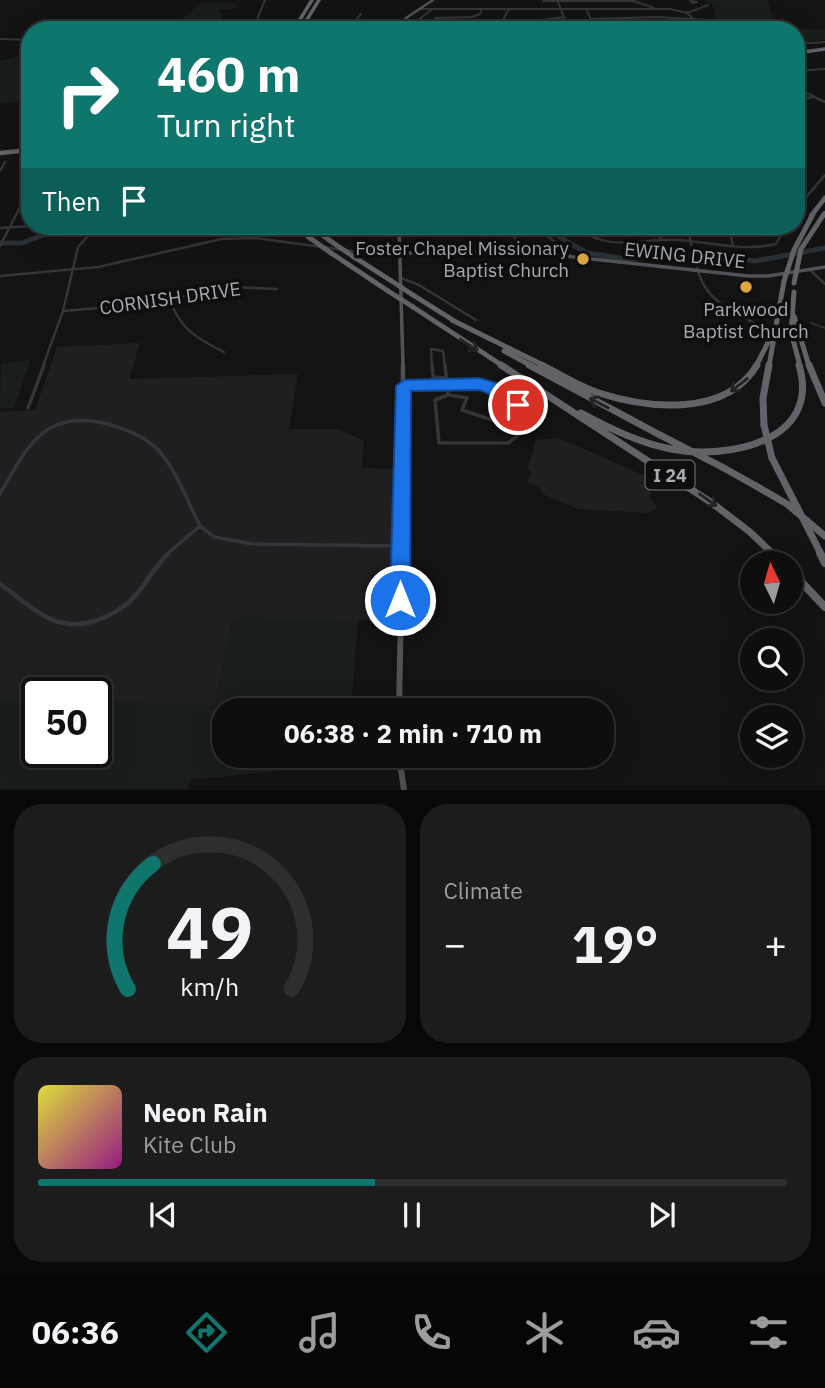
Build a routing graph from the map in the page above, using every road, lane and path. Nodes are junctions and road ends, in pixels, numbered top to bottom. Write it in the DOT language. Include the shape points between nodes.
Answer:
graph roads {
  1 [pos="265,0"];
  2 [pos="312,0"];
  3 [pos="320,0"];
  4 [pos="433,0"];
  5 [pos="558,0"];
  6 [pos="581,0"];
  7 [pos="543,1"];
  8 [pos="708,5"];
  9 [pos="561,8"];
  10 [pos="421,9"];
  11 [pos="482,9"];
  12 [pos="509,9"];
  13 [pos="586,9"];
  14 [pos="656,9"];
  15 [pos="431,10"];
  16 [pos="687,13"];
  17 [pos="361,14"];
  18 [pos="472,17"];
  19 [pos="564,17"];
  20 [pos="435,18"];
  21 [pos="591,19"];
  22 [pos="476,20"];
  23 [pos="695,20"];
  24 [pos="708,20"];
  25 [pos="256,21"];
  26 [pos="298,21"];
  27 [pos="306,21"];
  28 [pos="356,21"];
  29 [pos="404,21"];
  30 [pos="417,21"];
  31 [pos="502,21"];
  32 [pos="528,21"];
  33 [pos="566,21"];
  34 [pos="0,39"];
  35 [pos="21,40"];
  36 [pos="825,41"];
  37 [pos="805,43"];
  38 [pos="824,48"];
  39 [pos="805,51"];
  40 [pos="805,51"];
  41 [pos="825,69"];
  42 [pos="805,70"];
  43 [pos="805,92"];
  44 [pos="814,97"];
  45 [pos="805,98"];
  46 [pos="825,102"];
  47 [pos="21,151"];
  48 [pos="0,152"];
  49 [pos="5,162"];
  50 [pos="1,168"];
  51 [pos="825,175"];
  52 [pos="825,198"];
  53 [pos="805,199"];
  54 [pos="21,205"];
  55 [pos="825,213"];
  56 [pos="21,227"];
  57 [pos="0,228"];
  58 [pos="9,228"];
  59 [pos="805,229"];
  60 [pos="89,235"];
  61 [pos="307,235"];
  62 [pos="322,235"];
  63 [pos="399,235"];
  64 [pos="514,235"];
  65 [pos="546,235"];
  66 [pos="587,235"];
  67 [pos="658,235"];
  68 [pos="690,235"];
  69 [pos="731,235"];
  70 [pos="781,235"];
  71 [pos="803,235"];
  72 [pos="662,240"];
  73 [pos="692,242"];
  74 [pos="0,246"];
  75 [pos="733,246"];
  76 [pos="797,249"];
  77 [pos="400,253"];
  78 [pos="518,253"];
  79 [pos="572,257"];
  80 [pos="825,267"];
  81 [pos="810,270"];
  82 [pos="74,271"];
  83 [pos="699,272"];
  84 [pos="0,276"];
  85 [pos="401,278"];
  86 [pos="825,284"];
  87 [pos="277,289"];
  88 [pos="794,292"];
  89 [pos="170,299"];
  90 [pos="63,311"];
  91 [pos="452,320"];
  92 [pos="476,320"];
  93 [pos="755,323"];
  94 [pos="775,329"];
  95 [pos="224,352"];
  96 [pos="446,378"];
  97 [pos="447,385"];
  98 [pos="404,386"];
  99 [pos="448,395"];
  100 [pos="548,396"];
  101 [pos="825,403"];
  102 [pos="28,408"];
  103 [pos="523,430"];
  104 [pos="0,494"];
  105 [pos="200,526"];
  106 [pos="825,536"];
  107 [pos="400,546"];
  108 [pos="770,551"];
  109 [pos="825,563"];
  110 [pos="0,584"];
  111 [pos="803,584"];
  112 [pos="825,607"];
  113 [pos="399,698"];
  114 [pos="401,768"];
  115 [pos="404,789"];
  1 -- 25 [label="street"];
  2 -- 26 [label="highway"];
  3 -- 27 [label="highway"];
  4 -- 10 [label="main road"];
  5 -- 6 [label="street"];
  5 -- 7 [label="street"];
  5 -- 9 [label="street"];
  6 -- 14 [label="street" via="638,1"];
  8 -- 16 [label="street"];
  9 -- 12 [label="street"];
  9 -- 13 [label="street"];
  9 -- 19 [label="street"];
  10 -- 15 [label="street"];
  10 -- 29 [label="main road"];
  11 -- 12 [label="street"];
  11 -- 15 [label="street"];
  11 -- 18 [label="street"];
  12 -- 31 [label="street"];
  13 -- 14 [label="street"];
  13 -- 21 [label="street"];
  14 -- 16 [label="street"];
  15 -- 30 [label="street"];
  16 -- 23 [label="street"];
  17 -- 28 [label="street"];
  18 -- 20 [label="street"];
  18 -- 22 [label="street"];
  19 -- 32 [label="street"];
  19 -- 33 [label="street"];
  21 -- 23 [label="street"];
  23 -- 24 [label="street"];
  31 -- 32 [label="street"];
  34 -- 35 [label="street"];
  36 -- 37 [label="street"];
  38 -- 39 [label="highway"];
  38 -- 40 [label="highway"];
  41 -- 42 [label="street"];
  43 -- 44 [label="street"];
  44 -- 45 [label="street"];
  44 -- 46 [label="street"];
  47 -- 48 [label="highway"];
  49 -- 50 [label="street"];
  51 -- 53 [label="street"];
  52 -- 59 [label="highway"];
  54 -- 58 [label="street"];
  55 -- 76 [label="highway"];
  56 -- 58 [label="street"];
  57 -- 58 [label="street"];
  58 -- 74 [label="street"];
  60 -- 82 [label="street" via="80,243"];
  61 -- 100 [label="highway, I 24, one-way, bridge"];
  62 -- 91 [label="highway, I 24, bridge"];
  63 -- 77 [label="main road"];
  64 -- 78 [label="street"];
  65 -- 79 [label="street"];
  66 -- 72 [label="street" via="618,243"];
  67 -- 72 [label="street"];
  68 -- 73 [label="street"];
  69 -- 75 [label="street"];
  70 -- 75 [label="street" via="776,244"];
  71 -- 76 [label="highway"];
  72 -- 73 [label="street"];
  73 -- 75 [label="street"];
  73 -- 83 [label="street"];
  76 -- 88 [label="highway, bridge"];
  76 -- 94 [label="highway, bridge" via="784,281"];
  77 -- 78 [label="main road, EWING DRIVE"];
  77 -- 82 [label="street, EWING DRIVE" via="255,238 222,239"];
  77 -- 85 [label="main road"];
  78 -- 79 [label="main road, EWING DRIVE"];
  79 -- 83 [label="main road, EWING DRIVE"];
  80 -- 81 [label="main road, EWING DRIVE"];
  81 -- 83 [label="main road, EWING DRIVE" via="768,276"];
  81 -- 86 [label="street"];
  82 -- 84 [label="street, EWING DRIVE"];
  82 -- 90 [label="street"];
  83 -- 93 [label="street" via="700,282 713,299"];
  85 -- 92 [label="street"];
  85 -- 98 [label="main road"];
  87 -- 89 [label="street, CORNISH DRIVE" via="229,287"];
  88 -- 100 [label="highway" via="791,335 803,392 788,424 764,441 718,452 671,449 624,435"];
  88 -- 101 [label="highway" via="798,336"];
  89 -- 90 [label="street, CORNISH DRIVE"];
  89 -- 95 [label="street" via="179,325"];
  90 -- 102 [label="street"];
  94 -- 91 [label="highway, one-way" via="759,363 741,386 712,399 657,404 596,392"];
  106 -- 91 [label="highway, I 24, one-way, bridge" via="787,504 756,486 526,365"];
  94 -- 109 [label="highway, bridge" via="764,425 772,458"];
  96 -- 96 [label="street" via="433,377 431,349 443,351"];
  96 -- 97 [label="street"];
  97 -- 98 [label="street"];
  97 -- 99 [label="street"];
  97 -- 103 [label="street" via="479,384 505,394 536,421"];
  98 -- 107 [label="main road"];
  99 -- 103 [label="street" via="467,398 463,410"];
  99 -- 103 [label="street" via="435,400 439,443 508,443"];
  100 -- 108 [label="highway, I 24, one-way" via="712,503"];
  104 -- 105 [label="street" via="29,442 41,432 60,422 94,418 128,430 157,448 178,478"];
  105 -- 107 [label="street" via="214,537 254,544"];
  105 -- 110 [label="street" via="164,557 132,600 85,624 68,626 48,619"];
  107 -- 113 [label="main road"];
  111 -- 112 [label="highway"];
  114 -- 115 [label="main road"];
}
